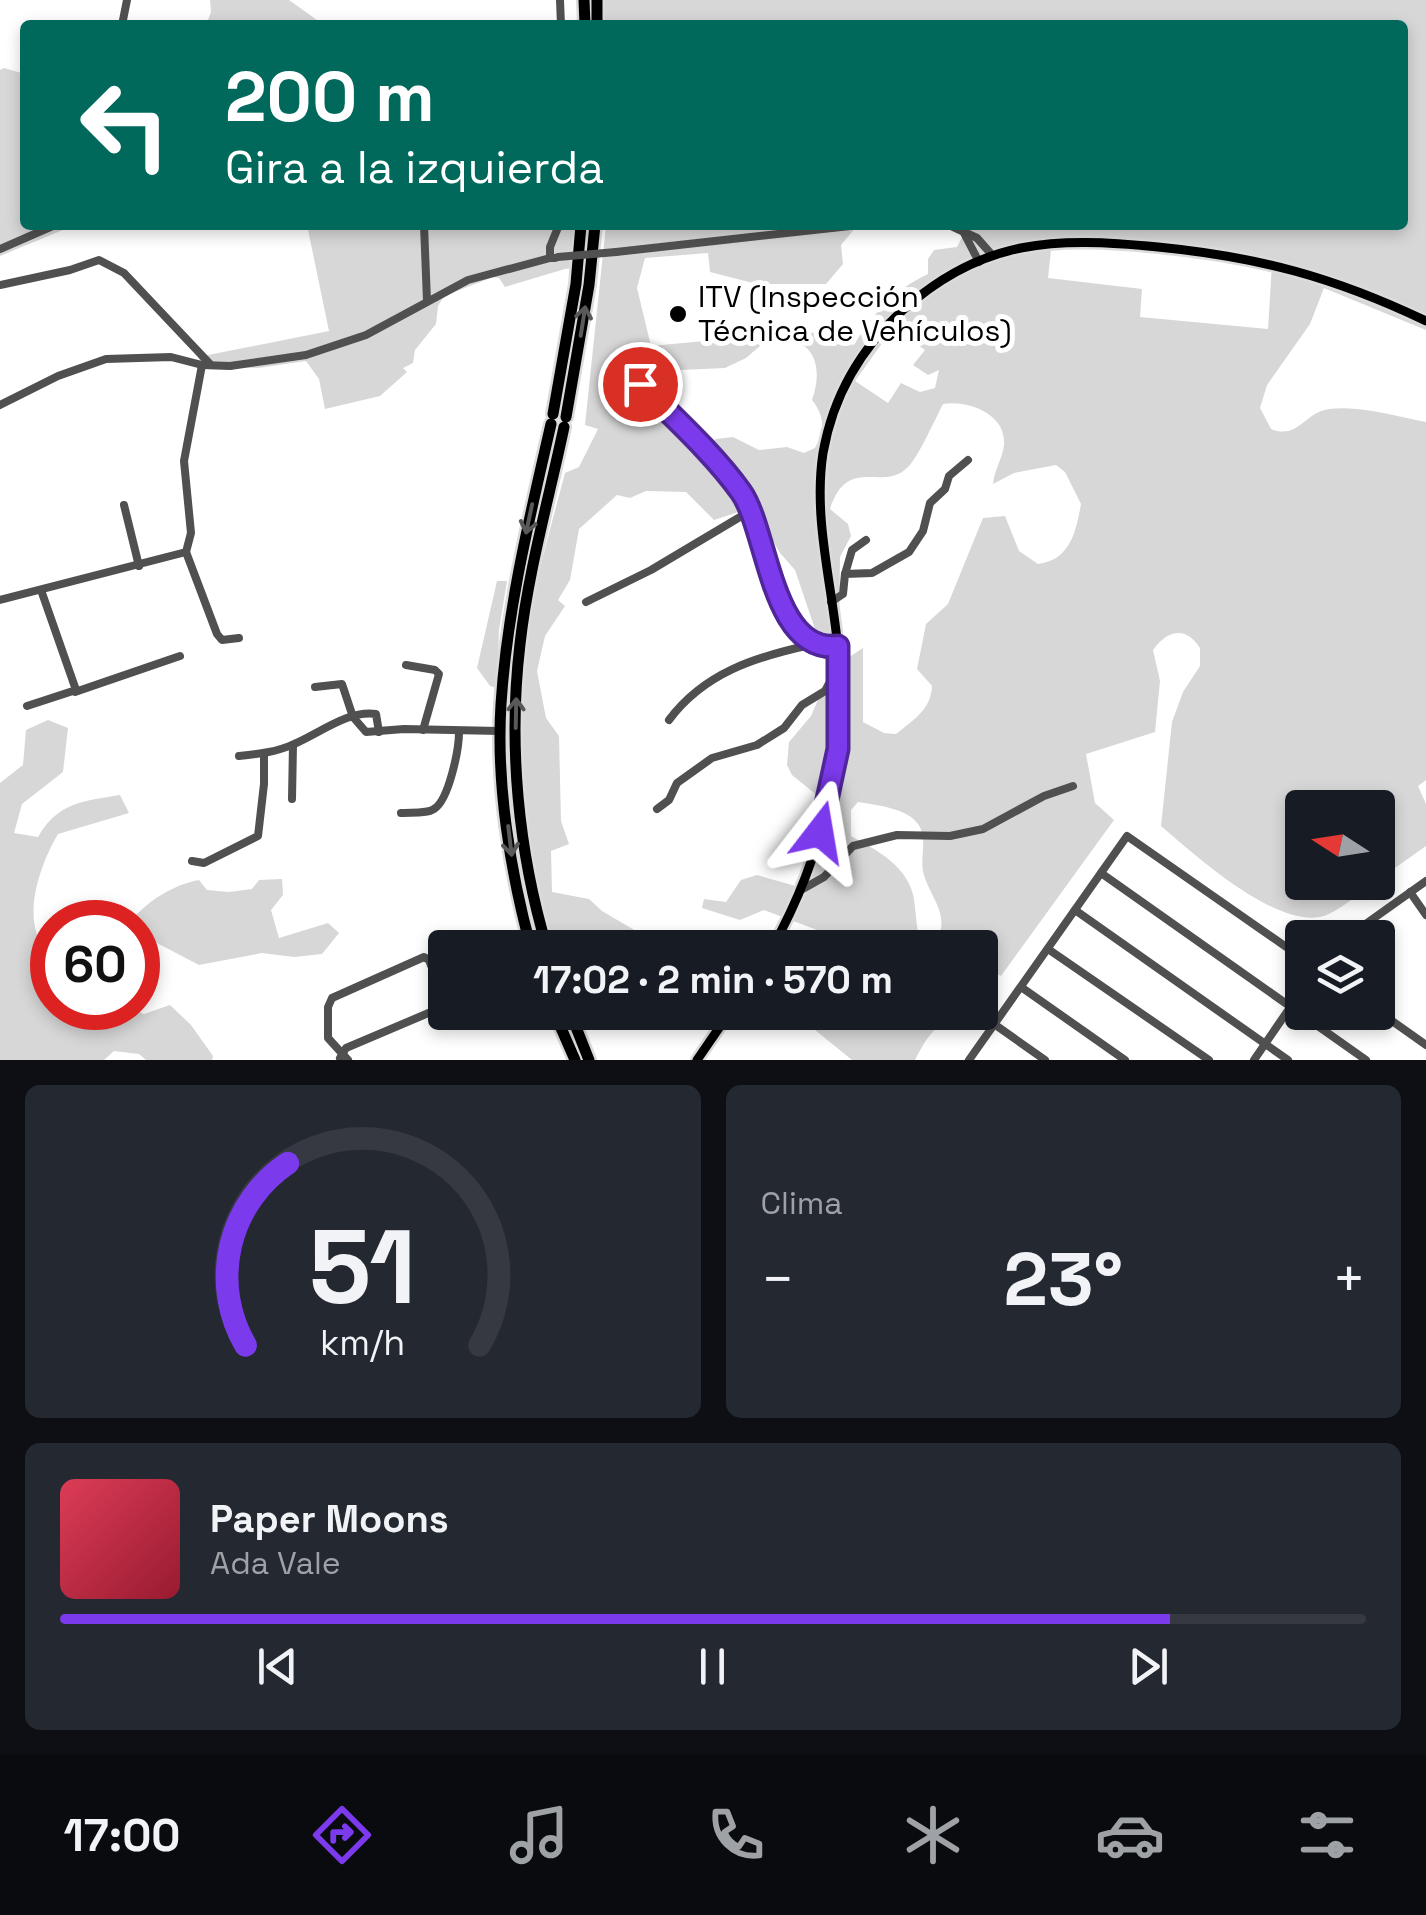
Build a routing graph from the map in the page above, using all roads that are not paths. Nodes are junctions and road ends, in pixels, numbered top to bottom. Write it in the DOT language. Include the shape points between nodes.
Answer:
graph roads {
  1 [pos="44,230"];
  2 [pos="424,230"];
  3 [pos="557,230"];
  4 [pos="581,230"];
  5 [pos="595,230"];
  6 [pos="814,230"];
  7 [pos="960,230"];
  8 [pos="964,232"];
  9 [pos="0,249"];
  10 [pos="992,255"];
  11 [pos="554,258"];
  12 [pos="979,262"];
  13 [pos="0,285"];
  14 [pos="427,302"];
  15 [pos="1426,321"];
  16 [pos="206,365"];
  17 [pos="640,384"];
  18 [pos="0,404"];
  19 [pos="558,420"];
  20 [pos="968,460"];
  21 [pos="124,505"];
  22 [pos="750,511"];
  23 [pos="866,540"];
  24 [pos="186,552"];
  25 [pos="139,566"];
  26 [pos="845,574"];
  27 [pos="41,590"];
  28 [pos="0,600"];
  29 [pos="586,602"];
  30 [pos="831,602"];
  31 [pos="803,634"];
  32 [pos="239,638"];
  33 [pos="810,645"];
  34 [pos="838,646"];
  35 [pos="180,656"];
  36 [pos="839,661"];
  37 [pos="406,665"];
  38 [pos="314,688"];
  39 [pos="75,692"];
  40 [pos="27,706"];
  41 [pos="353,718"];
  42 [pos="670,720"];
  43 [pos="423,730"];
  44 [pos="500,731"];
  45 [pos="379,732"];
  46 [pos="459,732"];
  47 [pos="293,745"];
  48 [pos="264,754"];
  49 [pos="239,756"];
  50 [pos="1074,786"];
  51 [pos="292,799"];
  52 [pos="657,808"];
  53 [pos="402,813"];
  54 [pos="192,861"];
  55 [pos="1102,872"];
  56 [pos="1426,881"];
  57 [pos="801,890"];
  58 [pos="1410,892"];
  59 [pos="1075,910"];
  60 [pos="1426,915"];
  61 [pos="1371,920"];
  62 [pos="528,930"];
  63 [pos="542,930"];
  64 [pos="781,930"];
  65 [pos="1285,946"];
  66 [pos="1048,949"];
  67 [pos="428,960"];
  68 [pos="1021,987"];
  69 [pos="1285,1003"];
  70 [pos="428,1012"];
  71 [pos="1285,1016"];
  72 [pos="998,1019"];
  73 [pos="1395,1023"];
  74 [pos="998,1027"];
  75 [pos="562,1030"];
  76 [pos="578,1030"];
  77 [pos="718,1030"];
  78 [pos="990,1030"];
  79 [pos="1324,1030"];
  80 [pos="1265,1044"];
  81 [pos="1426,1045"];
  82 [pos="342,1058"];
  83 [pos="575,1060"];
  84 [pos="590,1060"];
  85 [pos="697,1060"];
  86 [pos="969,1060"];
  87 [pos="1045,1060"];
  88 [pos="1125,1060"];
  89 [pos="1209,1060"];
  90 [pos="1254,1060"];
  91 [pos="1288,1060"];
  92 [pos="1366,1060"];
  1 -- 9 [label="street"];
  2 -- 14 [label="street"];
  3 -- 11 [label="street" via="550,248"];
  4 -- 19 [label="highway"];
  19 -- 5 [label="highway, one-way"];
  6 -- 11 [label="street, bridge"];
  7 -- 8 [label="street"];
  8 -- 10 [label="street"];
  8 -- 12 [label="street"];
  10 -- 12 [label="main road"];
  10 -- 15 [label="main road" via="1072,240 1208,252 1317,275"];
  11 -- 14 [label="street" via="468,280"];
  12 -- 30 [label="main road" via="945,278 886,326 864,350 832,412 820,483"];
  13 -- 16 [label="street" via="108,263"];
  14 -- 16 [label="street" via="339,346 245,366"];
  16 -- 18 [label="street" via="106,359"];
  16 -- 24 [label="street" via="184,461"];
  17 -- 22 [label="street" via="742,493"];
  19 -- 44 [label="highway, one-way" via="506,641"];
  63 -- 19 [label="highway, one-way" via="527,863 515,713 520,642"];
  20 -- 26 [label="street" via="930,503 909,552 872,573"];
  21 -- 25 [label="street"];
  22 -- 29 [label="street"];
  22 -- 31 [label="street" via="775,589"];
  23 -- 26 [label="street" via="852,550"];
  24 -- 25 [label="street"];
  24 -- 32 [label="street" via="217,634 222,640"];
  25 -- 27 [label="street"];
  26 -- 30 [label="street" via="841,598"];
  27 -- 28 [label="street"];
  27 -- 39 [label="street"];
  30 -- 34 [label="main road"];
  31 -- 33 [label="street"];
  31 -- 34 [label="street"];
  33 -- 36 [label="street"];
  33 -- 42 [label="street" via="728,670 688,697"];
  34 -- 36 [label="main road"];
  35 -- 39 [label="street"];
  36 -- 52 [label="street" via="826,691 802,705 784,728 757,745 712,758 677,783"];
  36 -- 57 [label="main road" via="838,749"];
  37 -- 43 [label="street" via="439,674"];
  38 -- 41 [label="street" via="342,684"];
  39 -- 40 [label="street"];
  41 -- 45 [label="street" via="362,731"];
  41 -- 45 [label="street" via="374,713"];
  41 -- 47 [label="street"];
  43 -- 45 [label="street"];
  43 -- 46 [label="street"];
  44 -- 46 [label="street"];
  44 -- 62 [label="highway, one-way" via="512,864"];
  46 -- 53 [label="street" via="457,764 438,806"];
  47 -- 48 [label="street"];
  47 -- 51 [label="street"];
  48 -- 49 [label="street"];
  48 -- 54 [label="street" via="258,836 204,863"];
  50 -- 57 [label="street" via="983,830 897,835 853,846 820,881"];
  55 -- 59 [label="street"];
  55 -- 65 [label="street" via="1124,838 1132,837"];
  55 -- 69 [label="street"];
  56 -- 58 [label="street"];
  57 -- 64 [label="main road"];
  58 -- 60 [label="street"];
  58 -- 61 [label="street"];
  59 -- 66 [label="street"];
  59 -- 80 [label="street"];
  66 -- 68 [label="street"];
  66 -- 89 [label="street"];
  67 -- 82 [label="street" via="332,998 327,1033"];
  68 -- 72 [label="street"];
  68 -- 88 [label="street"];
  70 -- 82 [label="street" via="346,1048"];
  71 -- 80 [label="street"];
  73 -- 81 [label="street"];
  74 -- 87 [label="street"];
  75 -- 83 [label="highway"];
  76 -- 84 [label="highway"];
  77 -- 85 [label="main road"];
  78 -- 86 [label="street"];
  79 -- 92 [label="street"];
  80 -- 90 [label="street"];
  80 -- 91 [label="street"];
}
